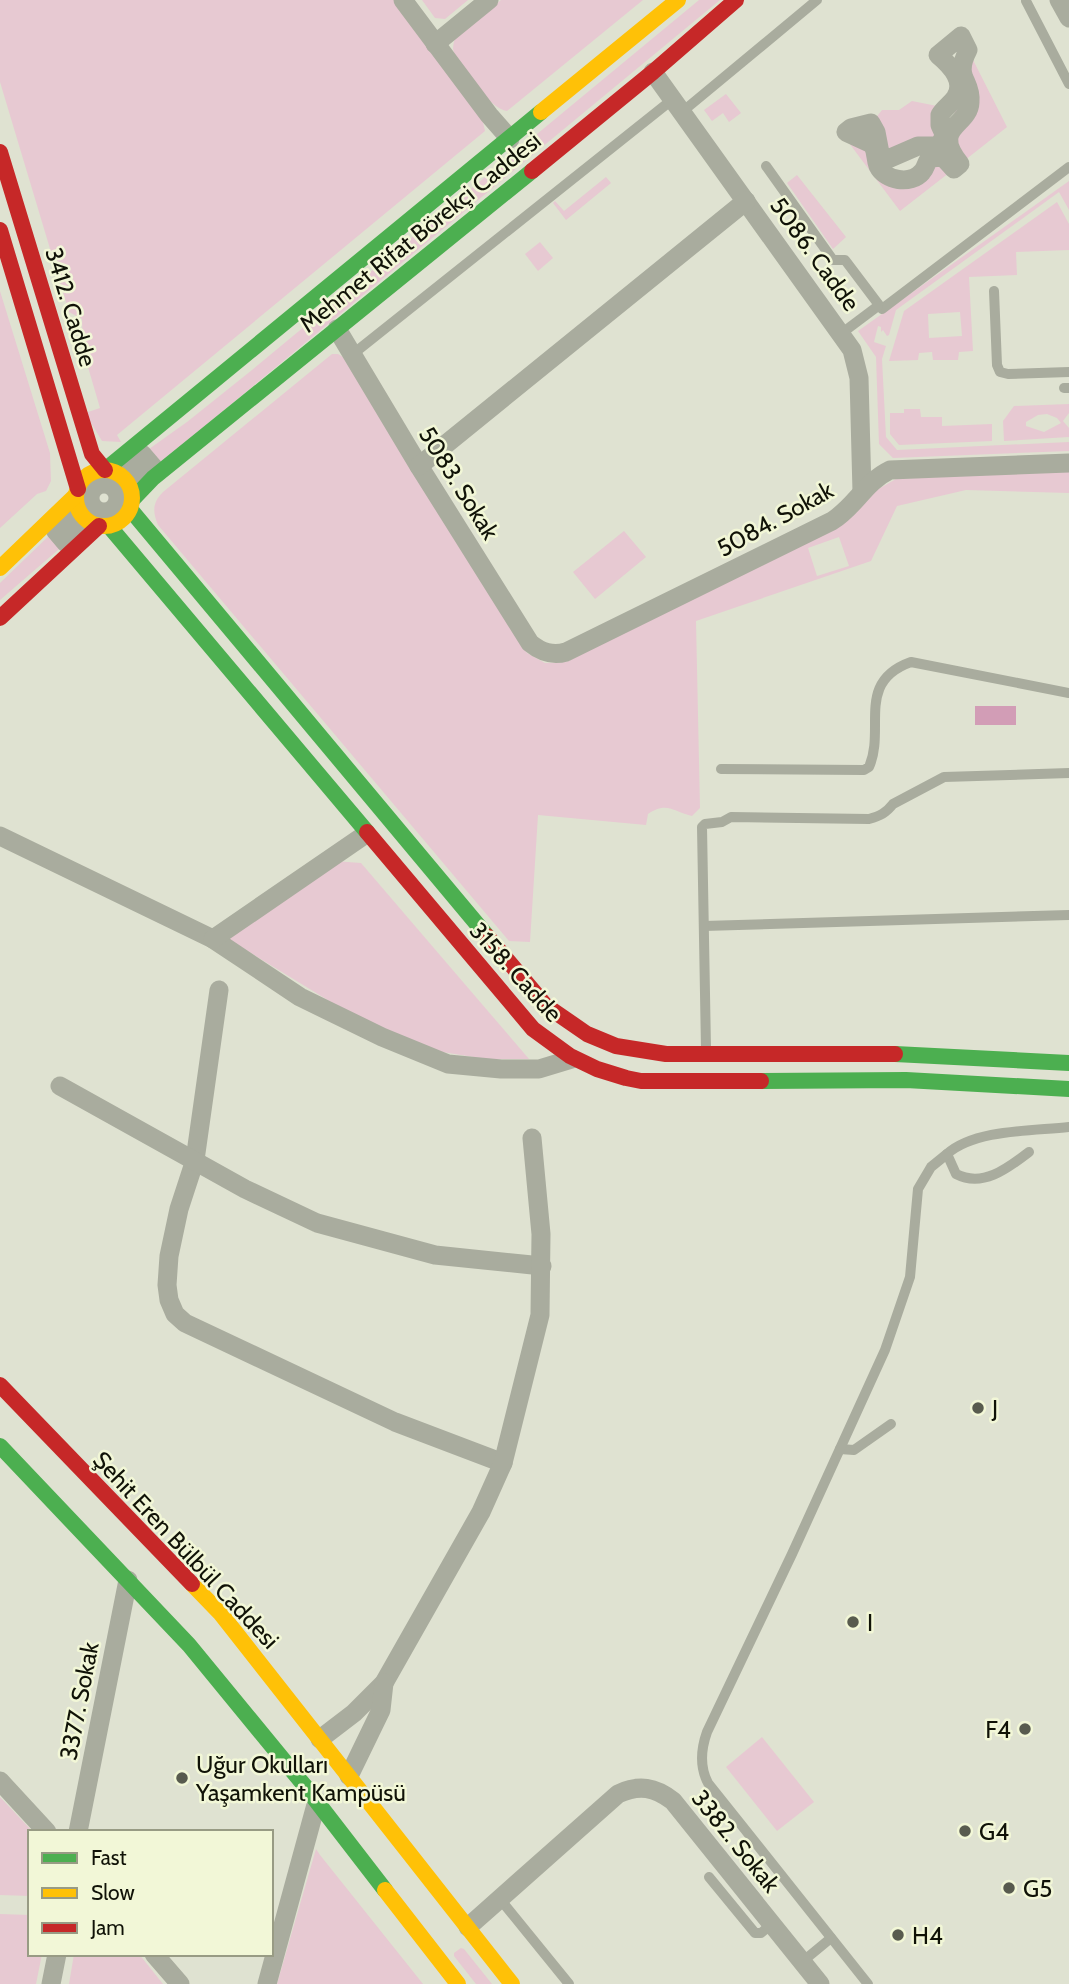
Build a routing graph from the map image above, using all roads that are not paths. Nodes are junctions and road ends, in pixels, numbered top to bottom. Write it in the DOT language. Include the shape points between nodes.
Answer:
graph roads {
  1 [pos="403,0"];
  2 [pos="489,0"];
  3 [pos="678,0"];
  4 [pos="736,0"];
  5 [pos="817,0"];
  6 [pos="1059,0"];
  7 [pos="1026,1"];
  8 [pos="1069,18"];
  9 [pos="435,44"];
  10 [pos="1065,65"];
  11 [pos="653,72"];
  12 [pos="1069,84"];
  13 [pos="678,105"];
  14 [pos="846,132"];
  15 [pos="510,139"];
  16 [pos="0,152"];
  17 [pos="766,166"];
  18 [pos="1069,167"];
  19 [pos="746,201"];
  20 [pos="0,230"];
  21 [pos="994,291"];
  22 [pos="878,306"];
  23 [pos="337,330"];
  24 [pos="842,333"];
  25 [pos="353,354"];
  26 [pos="1069,372"];
  27 [pos="1069,463"];
  28 [pos="419,466"];
  29 [pos="105,470"];
  30 [pos="862,492"];
  31 [pos="81,495"];
  32 [pos="131,511"];
  33 [pos="104,526"];
  34 [pos="0,568"];
  35 [pos="0,618"];
  36 [pos="549,654"];
  37 [pos="1069,693"];
  38 [pos="721,769"];
  39 [pos="1069,773"];
  40 [pos="366,834"];
  41 [pos="0,836"];
  42 [pos="1069,915"];
  43 [pos="704,926"];
  44 [pos="213,939"];
  45 [pos="219,990"];
  46 [pos="706,1053"];
  47 [pos="572,1059"];
  48 [pos="1069,1063"];
  49 [pos="706,1082"];
  50 [pos="60,1086"];
  51 [pos="1069,1089"];
  52 [pos="1069,1127"];
  53 [pos="532,1138"];
  54 [pos="1030,1153"];
  55 [pos="947,1154"];
  56 [pos="195,1160"];
  57 [pos="542,1266"];
  58 [pos="0,1385"];
  59 [pos="891,1424"];
  60 [pos="0,1446"];
  61 [pos="840,1449"];
  62 [pos="503,1463"];
  63 [pos="128,1580"];
  64 [pos="384,1683"];
  65 [pos="320,1739"];
  66 [pos="320,1771"];
  67 [pos="349,1776"];
  68 [pos="0,1781"];
  69 [pos="317,1801"];
  70 [pos="45,1830"];
  71 [pos="78,1830"];
  72 [pos="709,1877"];
  73 [pos="500,1899"];
  74 [pos="463,1921"];
  75 [pos="772,1924"];
  76 [pos="434,1936"];
  77 [pos="831,1938"];
  78 [pos="57,1956"];
  79 [pos="156,1956"];
  80 [pos="802,1962"];
  81 [pos="51,1984"];
  82 [pos="180,1984"];
  83 [pos="267,1984"];
  84 [pos="458,1984"];
  85 [pos="512,1984"];
  86 [pos="569,1984"];
  87 [pos="820,1984"];
  88 [pos="868,1984"];
  1 -- 9 [label="street"];
  2 -- 9 [label="street"];
  3 -- 15 [label="main road, Mehmet Rifat Börekçi Caddesi"];
  4 -- 11 [label="main road, Mehmet Rifat Börekçi Caddesi"];
  5 -- 13 [label="lane"];
  6 -- 8 [label="street"];
  7 -- 10 [label="lane"];
  9 -- 15 [label="street"];
  10 -- 12 [label="lane"];
  11 -- 13 [label="street, 5086. Cadde"];
  11 -- 23 [label="main road, Mehmet Rifat Börekçi Caddesi"];
  13 -- 19 [label="street, 5086. Cadde"];
  13 -- 25 [label="lane"];
  14 -- 14 [label="street" via="871,123 880,153 888,159 910,148 942,144 945,136 940,115 956,98 959,87 955,71 938,55 961,36 968,50 961,71 970,103 949,139 951,153 960,164 954,169 943,157 934,156 915,178 896,179 879,168 872,144"];
  15 -- 29 [label="main road, Mehmet Rifat Börekçi Caddesi"];
  16 -- 29 [label="main road, 3412. Cadde" via="92,454"];
  17 -- 22 [label="lane" via="834,260 845,260"];
  18 -- 22 [label="lane" via="885,308"];
  19 -- 24 [label="street, 5086. Cadde"];
  19 -- 28 [label="street"];
  20 -- 31 [label="main road, 3412. Cadde"];
  21 -- 26 [label="lane" via="1000,372"];
  22 -- 24 [label="lane"];
  23 -- 25 [label="street, 5083. Sokak"];
  23 -- 32 [label="main road, Mehmet Rifat Börekçi Caddesi" via="153,478"];
  24 -- 30 [label="street, 5086. Cadde" via="859,378"];
  25 -- 28 [label="street, 5083. Sokak"];
  27 -- 30 [label="street, 5084. Sokak" via="901,468 883,473"];
  28 -- 36 [label="street, 5083. Sokak" via="530,643"];
  29 -- 31 [label="main road" via="88,475"];
  29 -- 32 [label="main road" via="128,482"];
  30 -- 36 [label="street, 5084. Sokak" via="832,522 566,652"];
  31 -- 33 [label="main road" via="79,512 91,523"];
  31 -- 34 [label="main road"];
  32 -- 33 [label="main road"];
  32 -- 46 [label="main road, 3158. Cadde" via="545,1005 611,1045 635,1052"];
  33 -- 35 [label="main road"];
  33 -- 40 [label="main road, 3158. Cadde"];
  37 -- 38 [label="lane" via="911,662 889,675 877,693 871,762 864,770"];
  39 -- 43 [label="lane" via="944,777 869,819 731,817 705,824"];
  40 -- 44 [label="street"];
  40 -- 47 [label="main road, 3158. Cadde" via="533,1029"];
  41 -- 44 [label="street"];
  42 -- 43 [label="lane"];
  43 -- 46 [label="lane"];
  44 -- 47 [label="street" via="300,997 448,1064 539,1069"];
  45 -- 56 [label="street"];
  46 -- 48 [label="main road, 3158. Cadde" via="964,1055"];
  46 -- 49 [label="main road"];
  47 -- 49 [label="main road, 3158. Cadde" via="641,1081"];
  49 -- 51 [label="main road, 3158. Cadde" via="906,1080"];
  50 -- 56 [label="street"];
  52 -- 55 [label="lane" via="985,1136"];
  53 -- 57 [label="street"];
  54 -- 55 [label="lane" via="1003,1171 980,1179 956,1174"];
  55 -- 61 [label="lane" via="931,1167 918,1189 910,1277 903,1303"];
  56 -- 57 [label="street" via="317,1223 435,1255"];
  56 -- 62 [label="street" via="169,1256 167,1285 175,1314 185,1323 395,1422"];
  57 -- 62 [label="street" via="540,1315"];
  58 -- 65 [label="main road, Şehit Eren Bülbül Caddesi" via="221,1614"];
  59 -- 61 [label="lane" via="855,1450"];
  60 -- 63 [label="main road, Şehit Eren Bülbül Caddesi"];
  61 -- 77 [label="lane" via="701,1753 708,1783"];
  62 -- 64 [label="street" via="481,1512"];
  63 -- 66 [label="main road, Şehit Eren Bülbül Caddesi"];
  63 -- 71 [label="street, 3377. Sokak"];
  64 -- 65 [label="street"];
  64 -- 67 [label="street" via="381,1710"];
  65 -- 66 [label="main road, Şehit Eren Bülbül Caddesi"];
  66 -- 67 [label="main road, Şehit Eren Bülbül Caddesi"];
  66 -- 69 [label="main road, Şehit Eren Bülbül Caddesi"];
  67 -- 74 [label="main road, Şehit Eren Bülbül Caddesi"];
  68 -- 70 [label="street"];
  69 -- 76 [label="main road, Şehit Eren Bülbül Caddesi"];
  69 -- 83 [label="street"];
  72 -- 75 [label="lane" via="755,1933"];
  73 -- 74 [label="street, 3382. Sokak"];
  73 -- 75 [label="street, 3382. Sokak" via="618,1794 642,1787 673,1801"];
  73 -- 86 [label="lane"];
  74 -- 76 [label="main road"];
  74 -- 85 [label="main road, Şehit Eren Bülbül Caddesi"];
  75 -- 80 [label="street, 3382. Sokak"];
  76 -- 84 [label="main road, Şehit Eren Bülbül Caddesi"];
  77 -- 80 [label="lane"];
  77 -- 88 [label="lane"];
  78 -- 81 [label="street"];
  79 -- 82 [label="street"];
  80 -- 87 [label="street, 3382. Sokak"];
}
